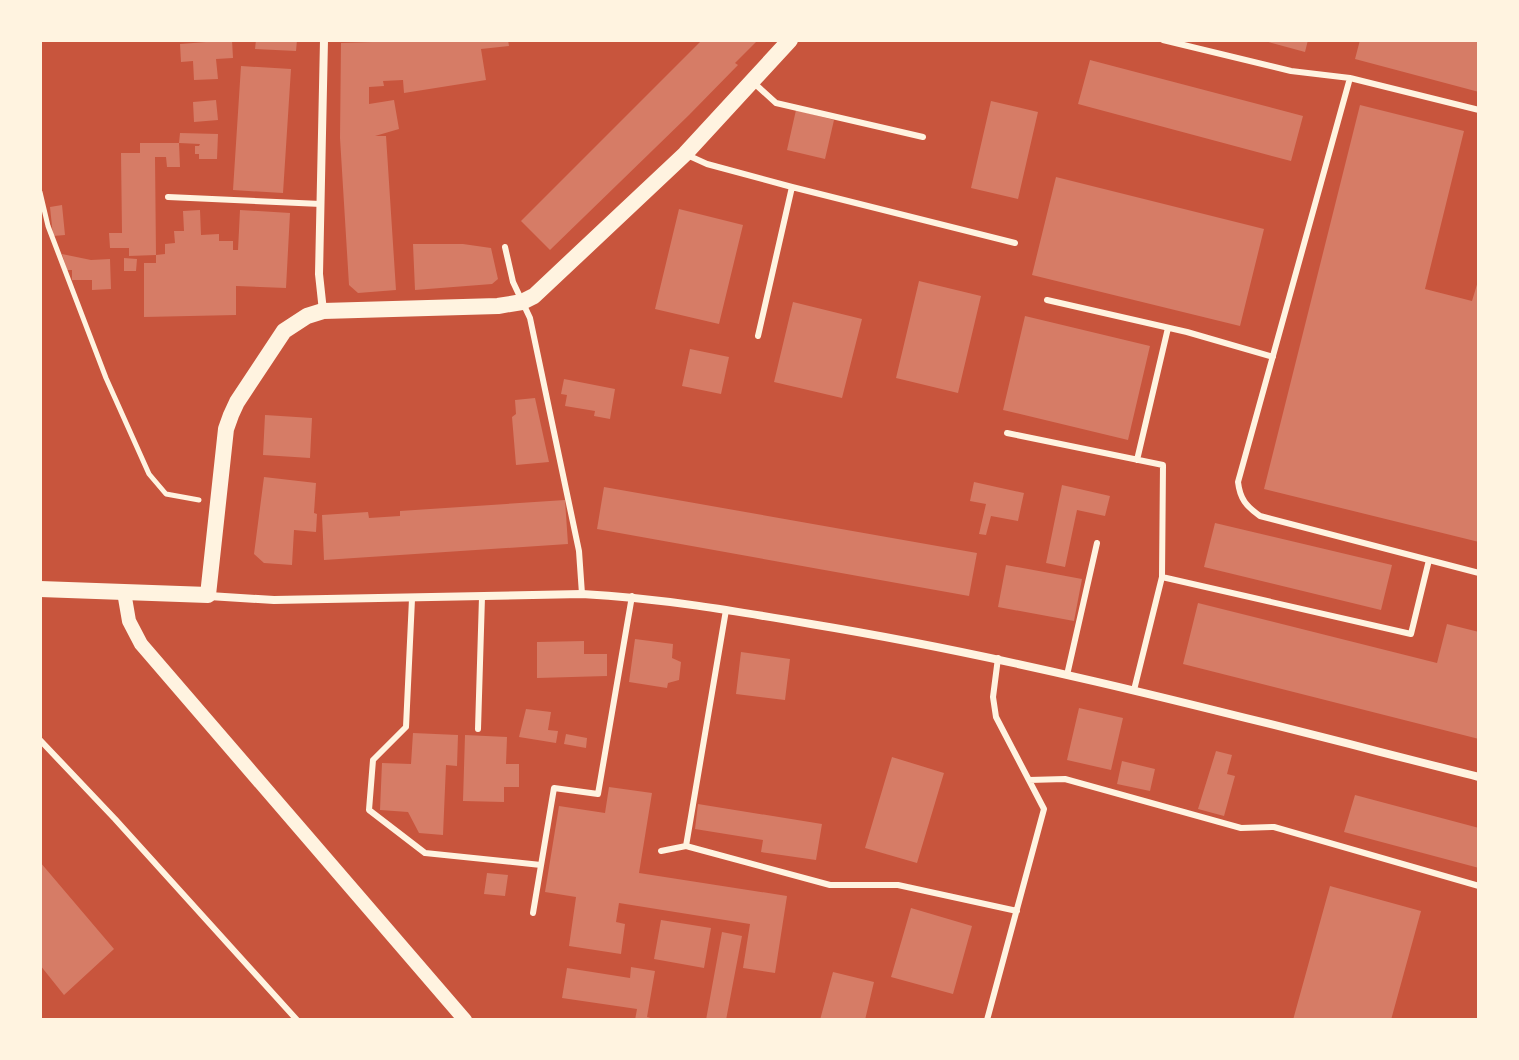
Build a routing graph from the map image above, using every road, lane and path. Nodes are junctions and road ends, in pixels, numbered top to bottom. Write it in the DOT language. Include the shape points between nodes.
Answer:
graph roads {
  1 [pos="324,40"];
  2 [pos="790,40"];
  3 [pos="1163,40"];
  4 [pos="1350,78"];
  5 [pos="752,81"];
  6 [pos="1479,110"];
  7 [pos="923,137"];
  8 [pos="685,154"];
  9 [pos="792,187"];
  10 [pos="40,192"];
  11 [pos="168,197"];
  12 [pos="321,204"];
  13 [pos="1015,243"];
  14 [pos="505,247"];
  15 [pos="1047,300"];
  16 [pos="522,302"];
  17 [pos="323,311"];
  18 [pos="1168,328"];
  19 [pos="758,336"];
  20 [pos="1273,357"];
  21 [pos="1007,433"];
  22 [pos="1137,460"];
  23 [pos="218,502"];
  24 [pos="1097,543"];
  25 [pos="1429,560"];
  26 [pos="1479,573"];
  27 [pos="1162,577"];
  28 [pos="40,589"];
  29 [pos="124,592"];
  30 [pos="582,594"];
  31 [pos="208,595"];
  32 [pos="632,596"];
  33 [pos="482,597"];
  34 [pos="412,599"];
  35 [pos="726,610"];
  36 [pos="998,658"];
  37 [pos="1067,675"];
  38 [pos="1134,690"];
  39 [pos="478,729"];
  40 [pos="40,740"];
  41 [pos="1479,777"];
  42 [pos="1029,780"];
  43 [pos="686,846"];
  44 [pos="661,851"];
  45 [pos="541,865"];
  46 [pos="1479,886"];
  47 [pos="1017,911"];
  48 [pos="533,913"];
  49 [pos="297,1020"];
  50 [pos="465,1020"];
  51 [pos="987,1020"];
  1 -- 12 [label="street"];
  2 -- 5 [label="main road"];
  3 -- 4 [label="lane" via="1291,71"];
  4 -- 6 [label="lane"];
  4 -- 20 [label="lane"];
  5 -- 7 [label="lane" via="776,103"];
  5 -- 8 [label="main road"];
  8 -- 9 [label="lane"];
  8 -- 16 [label="main road" via="544,288"];
  9 -- 13 [label="lane"];
  9 -- 19 [label="lane"];
  10 -- 23 [label="path" via="106,378 149,474 166,494"];
  11 -- 12 [label="lane"];
  12 -- 17 [label="street"];
  14 -- 16 [label="lane"];
  15 -- 18 [label="lane"];
  16 -- 17 [label="main road"];
  16 -- 30 [label="lane" via="530,318 579,551"];
  17 -- 23 [label="main road" via="284,331 237,402 226,429"];
  18 -- 20 [label="lane"];
  18 -- 22 [label="lane"];
  20 -- 25 [label="lane" via="1238,482 1247,507 1260,516"];
  21 -- 22 [label="lane"];
  22 -- 27 [label="lane" via="1163,465"];
  23 -- 31 [label="main road"];
  24 -- 37 [label="lane"];
  25 -- 26 [label="lane"];
  25 -- 27 [label="lane" via="1411,634"];
  27 -- 38 [label="lane"];
  28 -- 29 [label="main road"];
  29 -- 31 [label="main road"];
  29 -- 50 [label="street" via="129,621 141,644"];
  30 -- 32 [label="street"];
  30 -- 33 [label="street"];
  31 -- 34 [label="street"];
  32 -- 35 [label="street"];
  32 -- 45 [label="lane" via="598,794 554,788"];
  33 -- 34 [label="street"];
  33 -- 39 [label="lane"];
  34 -- 45 [label="lane" via="406,727 373,760 369,810 425,853"];
  35 -- 36 [label="street"];
  35 -- 43 [label="lane"];
  36 -- 37 [label="street"];
  36 -- 42 [label="lane" via="996,717"];
  37 -- 38 [label="street"];
  38 -- 41 [label="street"];
  40 -- 49 [label="lane"];
  42 -- 46 [label="lane" via="1065,779 1241,828 1274,827"];
  42 -- 47 [label="lane" via="1044,809"];
  43 -- 44 [label="lane"];
  43 -- 47 [label="lane" via="830,885 898,885"];
  45 -- 48 [label="lane"];
  47 -- 51 [label="lane"];
}
